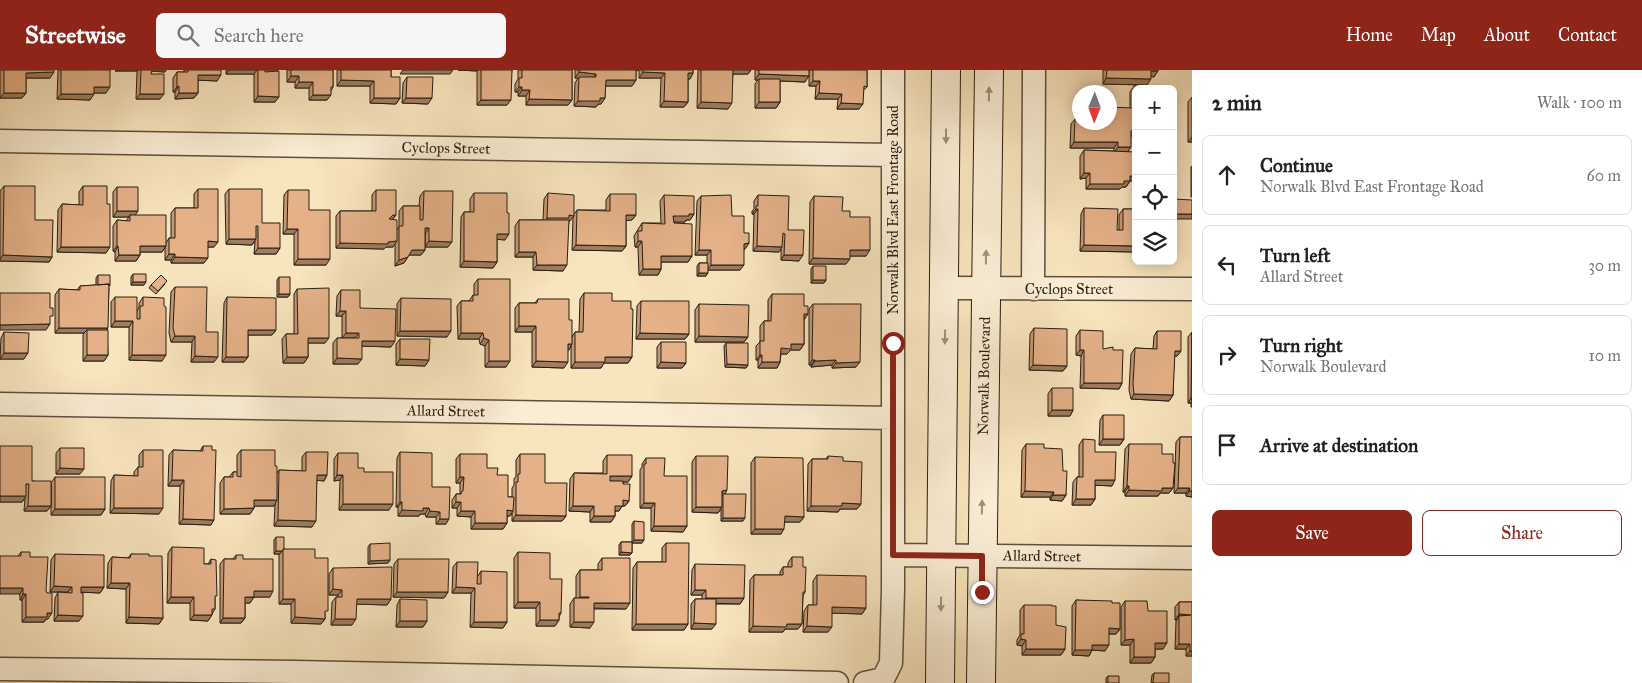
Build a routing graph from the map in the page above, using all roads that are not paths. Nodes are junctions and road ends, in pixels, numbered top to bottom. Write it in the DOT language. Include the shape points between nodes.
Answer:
graph roads {
  1 [pos="893,70"];
  2 [pos="946,70"];
  3 [pos="989,70"];
  4 [pos="1034,70"];
  5 [pos="0,142"];
  6 [pos="892,155"];
  7 [pos="945,288"];
  8 [pos="985,288"];
  9 [pos="1033,289"];
  10 [pos="1192,289"];
  11 [pos="0,404"];
  12 [pos="893,418"];
  13 [pos="893,555"];
  14 [pos="942,555"];
  15 [pos="982,556"];
  16 [pos="1192,558"];
  17 [pos="0,669"];
  18 [pos="295,678"];
  19 [pos="874,681"];
  20 [pos="837,683"];
  21 [pos="940,683"];
  22 [pos="981,683"];
  1 -- 6 [label="street, Norwalk Blvd East Frontage Road"];
  2 -- 7 [label="main road, one-way"];
  8 -- 3 [label="main road, Norwalk Boulevard, one-way"];
  4 -- 9 [label="street"];
  5 -- 6 [label="street, Cyclops Street"];
  6 -- 12 [label="street, Norwalk Blvd East Frontage Road"];
  7 -- 8 [label="street, Cyclops Street"];
  7 -- 14 [label="main road, one-way"];
  8 -- 9 [label="street, Cyclops Street"];
  15 -- 8 [label="main road, Norwalk Boulevard, one-way"];
  9 -- 10 [label="street, Cyclops Street"];
  11 -- 12 [label="street, Allard Street"];
  12 -- 13 [label="street, Norwalk Blvd East Frontage Road"];
  13 -- 14 [label="street, Allard Street"];
  13 -- 19 [label="street, Norwalk Blvd East Frontage Road" via="891,663"];
  14 -- 15 [label="street, Allard Street"];
  14 -- 21 [label="main road, one-way"];
  15 -- 16 [label="street, Allard Street"];
  15 -- 22 [label="main road, Norwalk Boulevard"];
  17 -- 18 [label="street"];
  18 -- 20 [label="street"];
}
